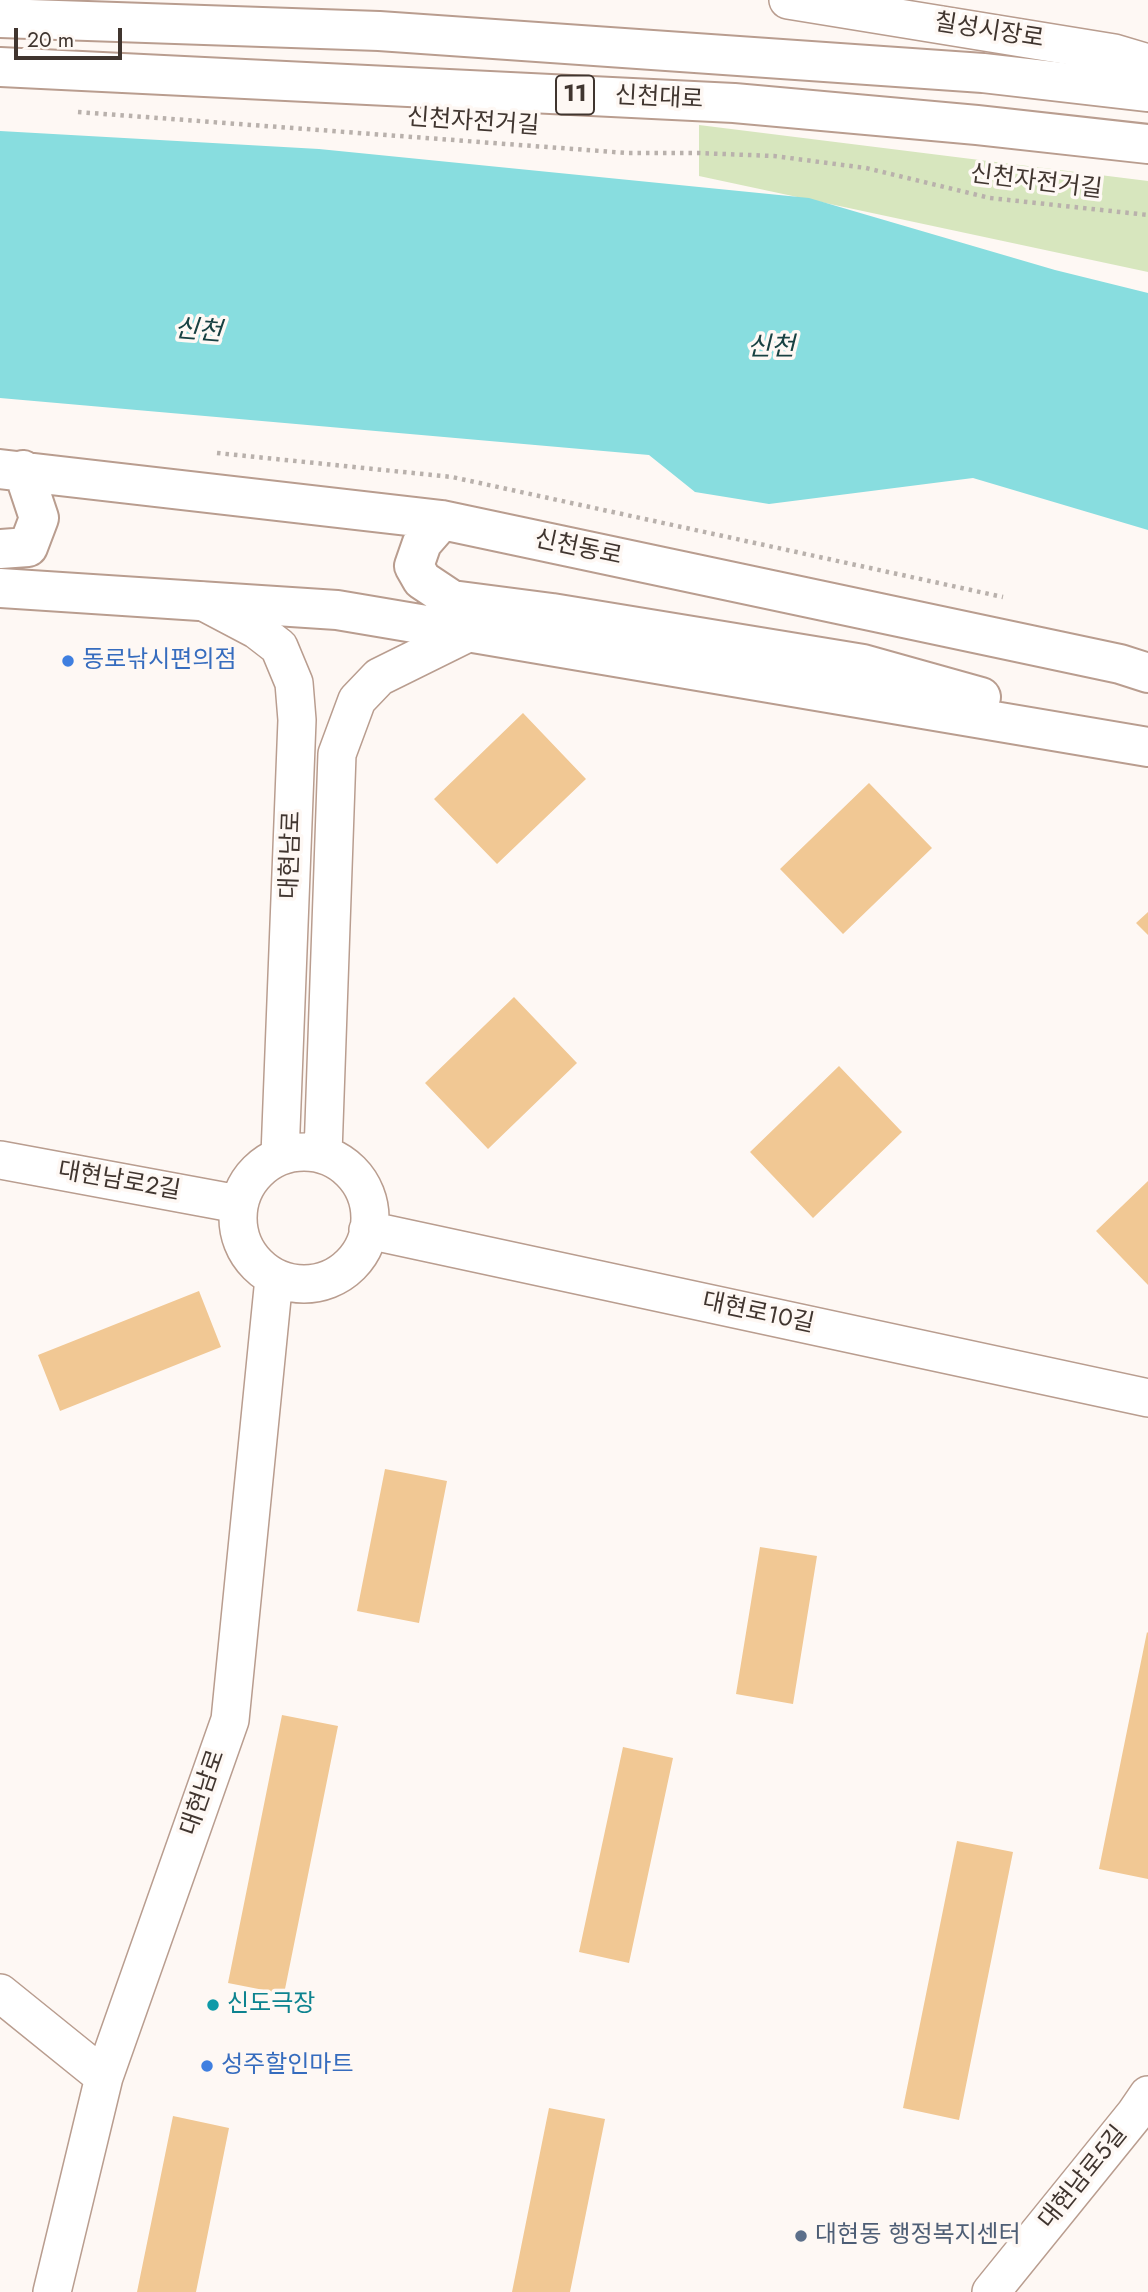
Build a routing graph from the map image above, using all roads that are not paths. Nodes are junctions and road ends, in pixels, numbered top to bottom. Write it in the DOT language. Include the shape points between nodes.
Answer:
graph roads {
  1 [pos="788,0"];
  2 [pos="0,18"];
  3 [pos="1148,63"];
  4 [pos="0,66"];
  5 [pos="1148,92"];
  6 [pos="1148,144"];
  7 [pos="11,469"];
  8 [pos="442,520"];
  9 [pos="0,549"];
  10 [pos="0,588"];
  11 [pos="202,601"];
  12 [pos="470,632"];
  13 [pos="1148,673"];
  14 [pos="1148,745"];
  15 [pos="323,1153"];
  16 [pos="280,1155"];
  17 [pos="0,1160"];
  18 [pos="238,1204"];
  19 [pos="368,1230"];
  20 [pos="274,1278"];
  21 [pos="1148,1398"];
  22 [pos="0,1993"];
  23 [pos="104,2077"];
  24 [pos="1144,2111"];
  25 [pos="52,2292"];
  26 [pos="991,2292"];
  1 -- 3 [label="street, 칠성시장로" via="1114,52"];
  2 -- 5 [label="main road, 신천대로 / 11" via="393,32 983,73"];
  4 -- 6 [label="main road, 신천대로 / 11" via="734,103"];
  7 -- 8 [label="main road, 신천동로"];
  7 -- 9 [label="main road" via="39,518 28,547"];
  8 -- 13 [label="main road, 신천동로"];
  8 -- 14 [label="main road" via="422,543 414,566 422,580 452,600 863,664"];
  10 -- 11 [label="main road"];
  11 -- 12 [label="main road" via="337,610"];
  11 -- 16 [label="street, 대현남로" via="279,646 294,683 297,720"];
  12 -- 14 [label="main road"];
  12 -- 15 [label="street, 대현남로" via="379,677 357,700 337,754"];
  15 -- 16 [label="street"];
  15 -- 19 [label="street" via="358,1178 368,1198"];
  16 -- 18 [label="street" via="246,1183"];
  17 -- 18 [label="street, 대현남로2길"];
  18 -- 20 [label="street" via="237,1226 243,1247 256,1265"];
  19 -- 20 [label="street" via="355,1260 338,1275 317,1283 295,1284"];
  19 -- 21 [label="street, 대현로10길"];
  20 -- 23 [label="street, 대현남로" via="230,1720"];
  22 -- 23 [label="street"];
  23 -- 25 [label="street, 대현남로"];
  24 -- 26 [label="street, 대현남로5길"];
}
